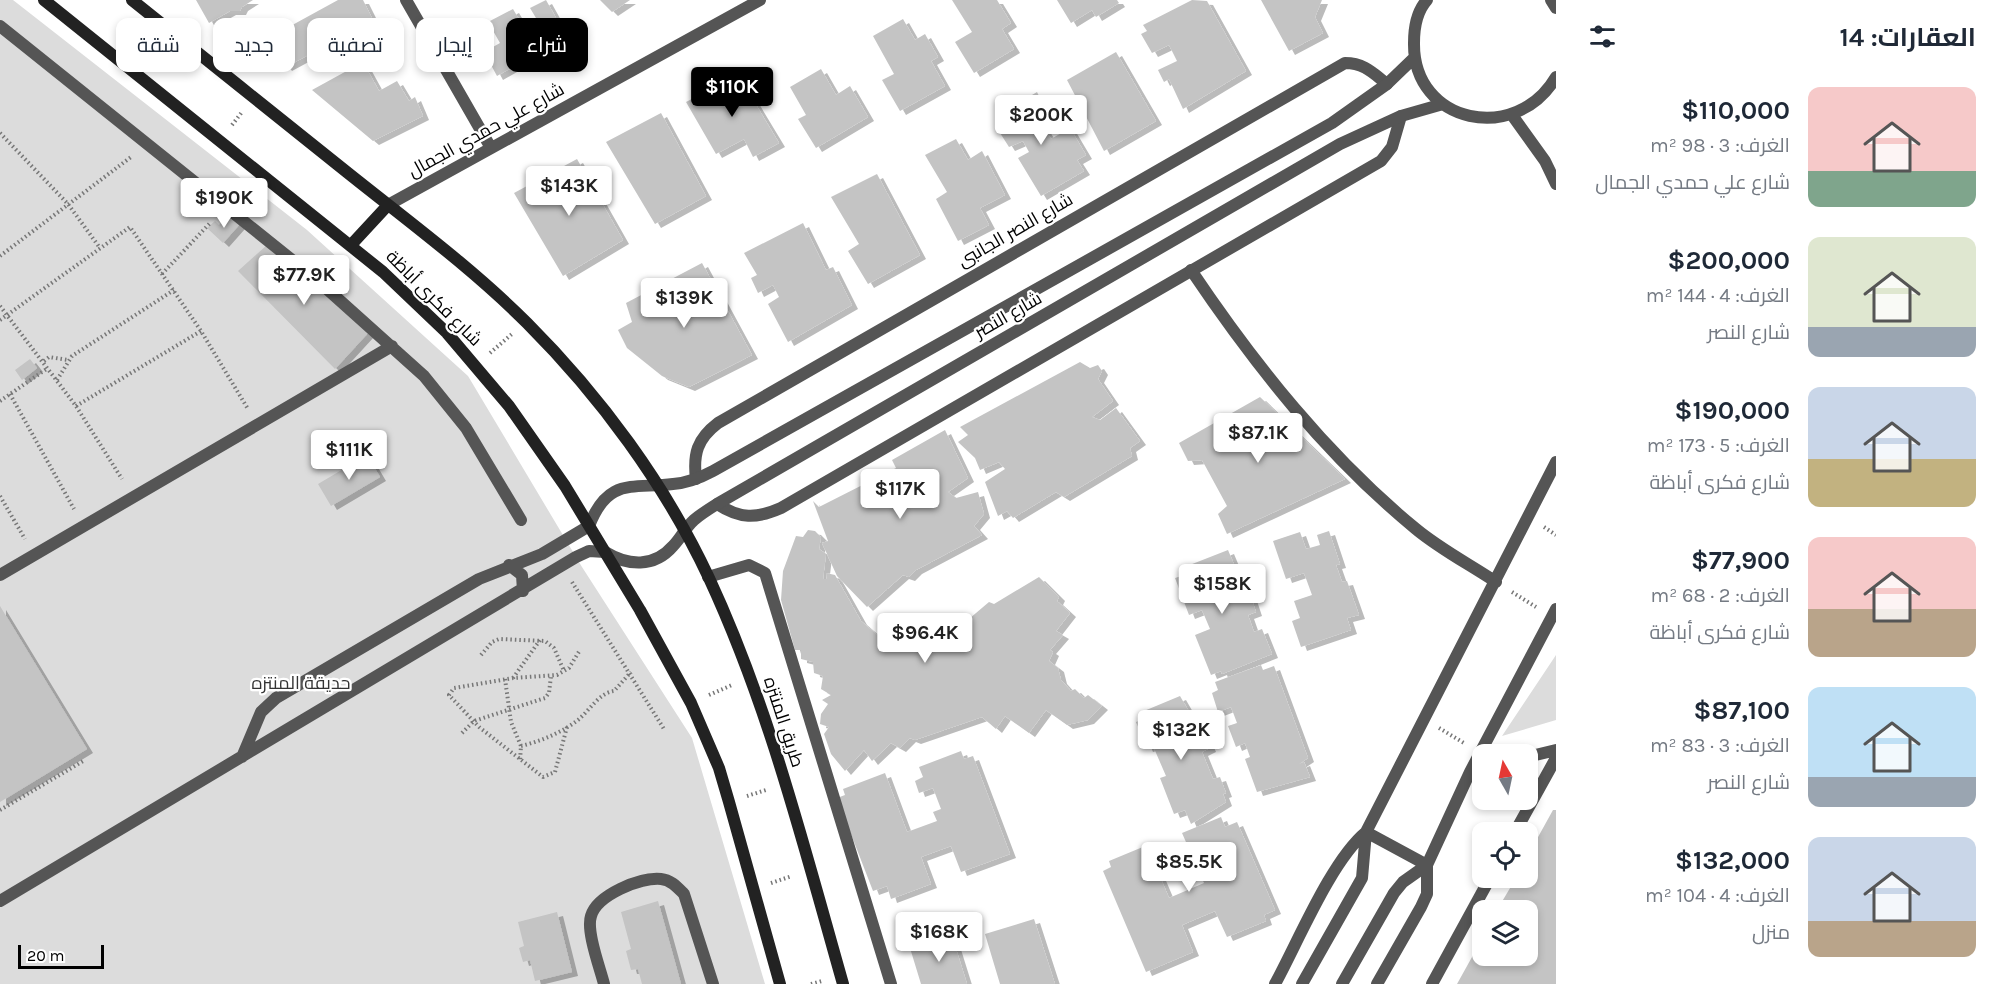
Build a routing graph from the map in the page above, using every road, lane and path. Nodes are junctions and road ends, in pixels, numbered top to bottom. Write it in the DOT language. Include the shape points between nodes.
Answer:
graph roads {
  1 [pos="44,0"];
  2 [pos="132,0"];
  3 [pos="406,0"];
  4 [pos="731,0"];
  5 [pos="760,0"];
  6 [pos="1427,0"];
  7 [pos="1551,0"];
  8 [pos="1556,8"];
  9 [pos="738,12"];
  10 [pos="0,26"];
  11 [pos="1414,57"];
  12 [pos="1556,77"];
  13 [pos="1387,84"];
  14 [pos="254,98"];
  15 [pos="1443,105"];
  16 [pos="1512,115"];
  17 [pos="1401,116"];
  18 [pos="0,133"];
  19 [pos="220,139"];
  20 [pos="148,144"];
  21 [pos="490,148"];
  22 [pos="1556,184"];
  23 [pos="68,204"];
  24 [pos="388,205"];
  25 [pos="226,206"];
  26 [pos="351,245"];
  27 [pos="100,248"];
  28 [pos="0,256"];
  29 [pos="1191,270"];
  30 [pos="162,274"];
  31 [pos="174,290"];
  32 [pos="0,306"];
  33 [pos="8,315"];
  34 [pos="0,320"];
  35 [pos="526,322"];
  36 [pos="201,331"];
  37 [pos="392,346"];
  38 [pos="68,360"];
  39 [pos="44,362"];
  40 [pos="476,366"];
  41 [pos="48,368"];
  42 [pos="57,380"];
  43 [pos="10,394"];
  44 [pos="0,401"];
  45 [pos="75,406"];
  46 [pos="257,425"];
  47 [pos="1556,462"];
  48 [pos="696,479"];
  49 [pos="656,485"];
  50 [pos="0,496"];
  51 [pos="133,497"];
  52 [pos="717,504"];
  53 [pos="521,520"];
  54 [pos="83,526"];
  55 [pos="589,526"];
  56 [pos="683,531"];
  57 [pos="605,552"];
  58 [pos="35,555"];
  59 [pos="509,566"];
  60 [pos="562,566"];
  61 [pos="0,575"];
  62 [pos="708,576"];
  63 [pos="1496,582"];
  64 [pos="523,591"];
  65 [pos="1554,612"];
  66 [pos="540,640"];
  67 [pos="580,650"];
  68 [pos="481,656"];
  69 [pos="564,671"];
  70 [pos="631,672"];
  71 [pos="551,676"];
  72 [pos="750,677"];
  73 [pos="513,678"];
  74 [pos="505,679"];
  75 [pos="691,703"];
  76 [pos="509,712"];
  77 [pos="1423,719"];
  78 [pos="474,722"];
  79 [pos="567,727"];
  80 [pos="664,729"];
  81 [pos="462,733"];
  82 [pos="1484,744"];
  83 [pos="521,746"];
  84 [pos="1472,747"];
  85 [pos="1556,750"];
  86 [pos="1538,754"];
  87 [pos="242,757"];
  88 [pos="1556,758"];
  89 [pos="86,760"];
  90 [pos="520,760"];
  91 [pos="1472,779"];
  92 [pos="785,783"];
  93 [pos="729,802"];
  94 [pos="0,810"];
  95 [pos="1521,822"];
  96 [pos="1366,832"];
  97 [pos="1427,865"];
  98 [pos="810,870"];
  99 [pos="1485,888"];
  100 [pos="753,890"];
  101 [pos="0,902"];
  102 [pos="604,984"];
  103 [pos="713,984"];
  104 [pos="780,984"];
  105 [pos="843,984"];
  106 [pos="891,984"];
  107 [pos="1275,984"];
  108 [pos="1302,984"];
  109 [pos="1342,984"];
  110 [pos="1377,984"];
  111 [pos="1432,984"];
  1 -- 19 [label="street, شارع فكرى أباظة"];
  2 -- 14 [label="street, شارع فكرى أباظة"];
  3 -- 21 [label="street"];
  4 -- 9 [label="street"];
  5 -- 9 [label="street, شارع علي حمدي الجمال"];
  6 -- 11 [label="street" via="1414,29"];
  7 -- 8 [label="street"];
  9 -- 21 [label="street, شارع علي حمدي الجمال"];
  10 -- 20 [label="street"];
  11 -- 13 [label="street, شارع النصر"];
  11 -- 15 [label="street" via="1419,75"];
  12 -- 16 [label="street" via="1540,99"];
  13 -- 48 [label="street, شارع النصر" via="1332,123 1068,269 862,390"];
  13 -- 48 [label="street, شارع النصر الجانبى" via="1366,67 1345,63 1262,108 718,423 697,445"];
  14 -- 19 [label="path"];
  14 -- 24 [label="street, شارع فكرى أباظة"];
  15 -- 16 [label="street" via="1465,115 1488,119"];
  15 -- 17 [label="street, شارع النصر"];
  16 -- 22 [label="street" via="1545,161"];
  17 -- 29 [label="street" via="1392,147 1381,161"];
  17 -- 52 [label="street, شارع النصر" via="1340,144"];
  18 -- 23 [label="path"];
  19 -- 26 [label="street, شارع فكرى أباظة"];
  20 -- 23 [label="path"];
  20 -- 25 [label="street"];
  21 -- 24 [label="street, شارع علي حمدي الجمال"];
  23 -- 27 [label="path"];
  23 -- 28 [label="path"];
  24 -- 26 [label="street"];
  24 -- 35 [label="street, شارع فكرى أباظة"];
  25 -- 30 [label="path"];
  25 -- 37 [label="street"];
  26 -- 40 [label="street, شارع فكرى أباظة" via="416,302"];
  27 -- 30 [label="path" via="130,227"];
  27 -- 33 [label="path"];
  29 -- 52 [label="street" via="781,508 748,518"];
  29 -- 63 [label="street" via="1289,403 1350,469 1417,530"];
  30 -- 31 [label="path"];
  31 -- 36 [label="path"];
  31 -- 38 [label="path"];
  32 -- 33 [label="path"];
  33 -- 34 [label="path"];
  33 -- 39 [label="path"];
  35 -- 40 [label="path"];
  35 -- 49 [label="street, شارع فكرى أباظة" via="609,416"];
  36 -- 45 [label="path"];
  36 -- 46 [label="path"];
  37 -- 46 [label="street"];
  37 -- 53 [label="street" via="454,410"];
  38 -- 39 [label="path" via="49,357"];
  38 -- 42 [label="path"];
  39 -- 41 [label="path"];
  40 -- 55 [label="street, شارع فكرى أباظة" via="534,440"];
  41 -- 42 [label="path"];
  41 -- 43 [label="path"];
  42 -- 45 [label="path"];
  43 -- 44 [label="path"];
  43 -- 54 [label="path"];
  45 -- 51 [label="path"];
  46 -- 51 [label="street"];
  47 -- 63 [label="street"];
  48 -- 49 [label="street, شارع النصر"];
  49 -- 55 [label="street, شارع النصر" via="638,484 612,493 602,502"];
  49 -- 56 [label="street, طريق المنتزه"];
  50 -- 58 [label="path"];
  51 -- 54 [label="street"];
  52 -- 56 [label="street, شارع النصر"];
  54 -- 58 [label="street"];
  55 -- 57 [label="street"];
  55 -- 59 [label="street" via="542,554"];
  56 -- 57 [label="street, شارع النصر" via="664,556 649,562 634,564"];
  56 -- 62 [label="street, طريق المنتزه"];
  57 -- 60 [label="street" via="589,551"];
  57 -- 75 [label="street"];
  58 -- 61 [label="street"];
  59 -- 64 [label="street" via="522,574"];
  59 -- 87 [label="street" via="479,579 276,698 261,712"];
  60 -- 64 [label="street"];
  60 -- 70 [label="path"];
  62 -- 72 [label="street, طريق المنتزه"];
  62 -- 106 [label="street" via="749,565 765,573"];
  63 -- 65 [label="path"];
  63 -- 77 [label="street"];
  64 -- 87 [label="street"];
  65 -- 82 [label="street"];
  66 -- 68 [label="path" via="500,639 492,642"];
  66 -- 69 [label="path" via="554,648"];
  66 -- 73 [label="path"];
  67 -- 69 [label="path"];
  69 -- 71 [label="path"];
  70 -- 79 [label="path" via="614,691 605,692"];
  70 -- 80 [label="path"];
  71 -- 73 [label="path"];
  71 -- 76 [label="path" via="545,698"];
  72 -- 75 [label="path"];
  72 -- 92 [label="street, طريق المنتزه"];
  73 -- 74 [label="path"];
  74 -- 76 [label="path"];
  74 -- 78 [label="path" via="450,691 451,699"];
  75 -- 93 [label="street"];
  76 -- 78 [label="path"];
  76 -- 83 [label="path"];
  77 -- 84 [label="path"];
  77 -- 96 [label="street"];
  78 -- 81 [label="path"];
  78 -- 90 [label="path"];
  79 -- 83 [label="path"];
  79 -- 90 [label="path" via="551,776 540,775"];
  83 -- 90 [label="path"];
  85 -- 86 [label="street"];
  87 -- 101 [label="street"];
  88 -- 95 [label="street"];
  89 -- 94 [label="path"];
  91 -- 97 [label="street"];
  92 -- 93 [label="path"];
  92 -- 98 [label="street, طريق المنتزه"];
  93 -- 100 [label="street"];
  96 -- 97 [label="street"];
  96 -- 107 [label="street" via="1338,866"];
  96 -- 108 [label="street" via="1362,878"];
  97 -- 109 [label="street" via="1408,877 1395,893"];
  97 -- 110 [label="street" via="1426,894"];
  98 -- 100 [label="path"];
  98 -- 105 [label="street, طريق المنتزه"];
  99 -- 111 [label="street"];
  100 -- 104 [label="street"];
  102 -- 103 [label="street" via="591,934 590,918 597,903 609,894 662,879 675,884 684,894"];
}
